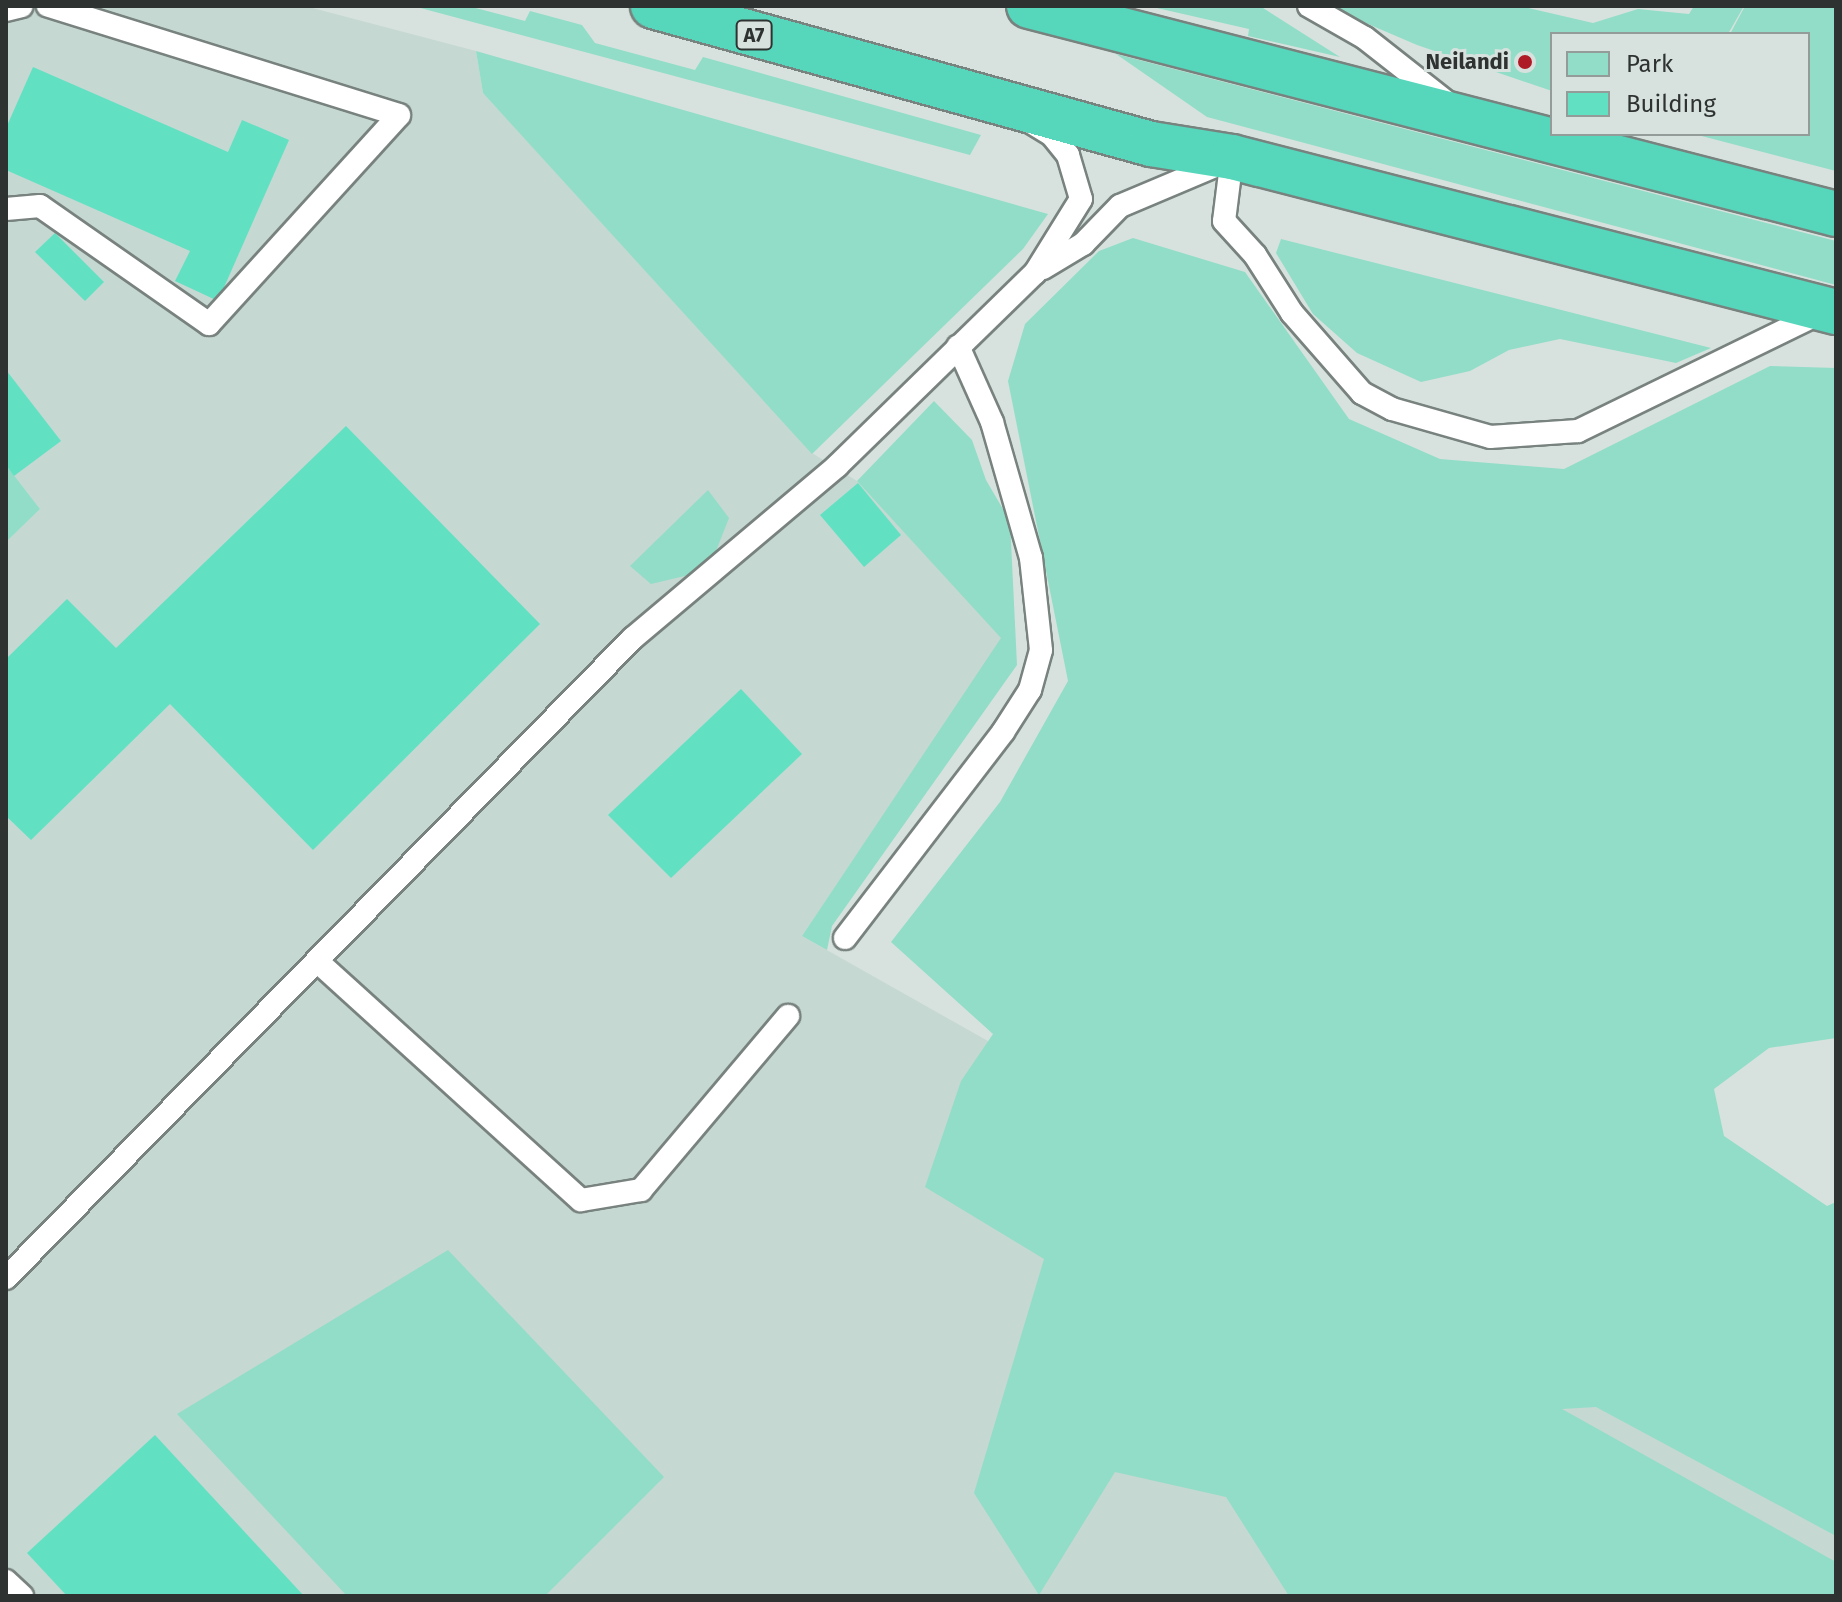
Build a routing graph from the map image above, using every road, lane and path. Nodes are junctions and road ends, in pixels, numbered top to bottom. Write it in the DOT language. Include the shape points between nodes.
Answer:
graph roads {
  1 [pos="22,6"];
  2 [pos="48,6"];
  3 [pos="653,6"];
  4 [pos="1029,6"];
  5 [pos="1309,6"];
  6 [pos="6,10"];
  7 [pos="1000,105"];
  8 [pos="1471,121"];
  9 [pos="1232,157"];
  10 [pos="6,209"];
  11 [pos="1836,214"];
  12 [pos="1035,273"];
  13 [pos="1831,310"];
  14 [pos="958,346"];
  15 [pos="845,938"];
  16 [pos="317,961"];
  17 [pos="788,1016"];
  18 [pos="7,1277"];
  19 [pos="6,1581"];
  20 [pos="22,1596"];
  1 -- 6 [label="lane"];
  2 -- 10 [label="lane" via="399,115 209,324 40,206"];
  3 -- 7 [label="highway, A7"];
  4 -- 8 [label="highway"];
  5 -- 8 [label="lane" via="1365,38"];
  7 -- 9 [label="highway" via="1151,144"];
  7 -- 12 [label="lane" via="1052,135 1080,180 1081,199"];
  8 -- 11 [label="highway"];
  9 -- 12 [label="lane" via="1174,187 1139,195 1120,206 1083,244"];
  9 -- 13 [label="highway"];
  9 -- 13 [label="lane" via="1224,221 1255,255 1292,313 1362,393 1392,409 1490,437 1578,431"];
  12 -- 14 [label="lane"];
  14 -- 15 [label="lane" via="992,422 1031,558 1041,650 1030,690 1003,732"];
  14 -- 16 [label="lane" via="837,466 633,638"];
  16 -- 17 [label="lane" via="581,1200 641,1190"];
  16 -- 18 [label="lane"];
  19 -- 20 [label="lane"];
}
